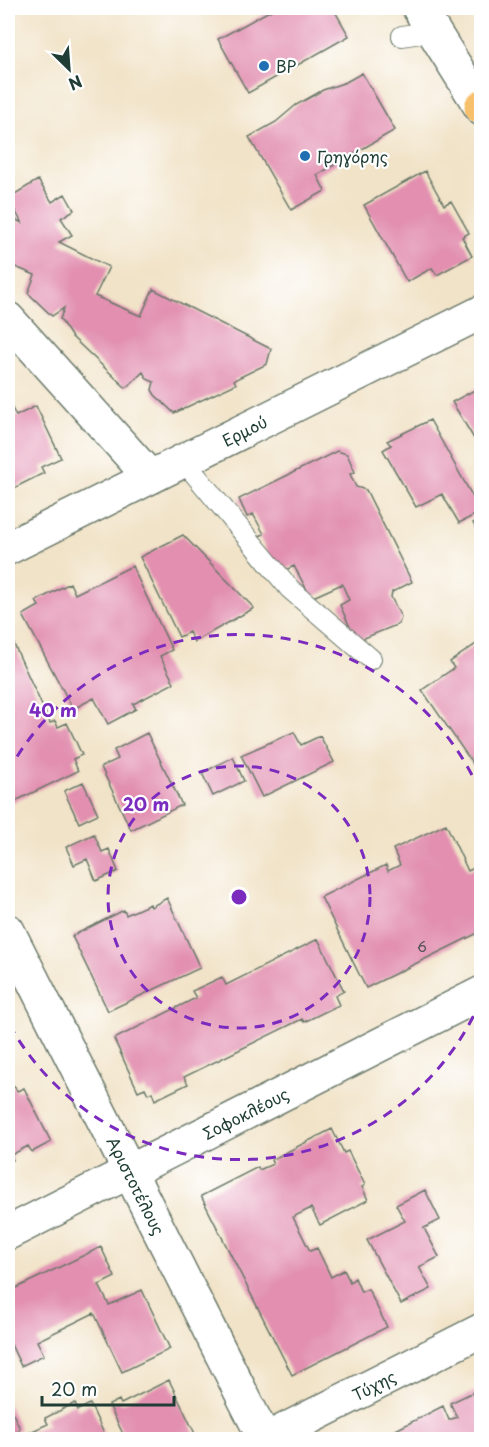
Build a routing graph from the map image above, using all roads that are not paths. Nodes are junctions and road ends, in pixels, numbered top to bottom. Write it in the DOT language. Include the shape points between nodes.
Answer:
graph roads {
  1 [pos="426,19"];
  2 [pos="402,36"];
  3 [pos="481,108"];
  4 [pos="482,312"];
  5 [pos="8,320"];
  6 [pos="183,460"];
  7 [pos="150,477"];
  8 [pos="8,548"];
  9 [pos="371,659"];
  10 [pos="8,931"];
  11 [pos="482,993"];
  12 [pos="130,1173"];
  13 [pos="8,1233"];
  14 [pos="482,1330"];
  15 [pos="265,1440"];
  1 -- 2 [label="lane"];
  1 -- 3 [label="street"];
  4 -- 6 [label="street, Ερμού"];
  5 -- 7 [label="street"];
  6 -- 7 [label="street, Ερμού"];
  6 -- 9 [label="lane" via="290,589"];
  7 -- 8 [label="street, Ερμού"];
  10 -- 12 [label="street, Αριστοτέλους"];
  11 -- 12 [label="street, Σοφοκλέους"];
  12 -- 13 [label="street, Σοφοκλέους"];
  12 -- 15 [label="street, Αριστοτέλους"];
  14 -- 15 [label="street, Τύχης"];
}
